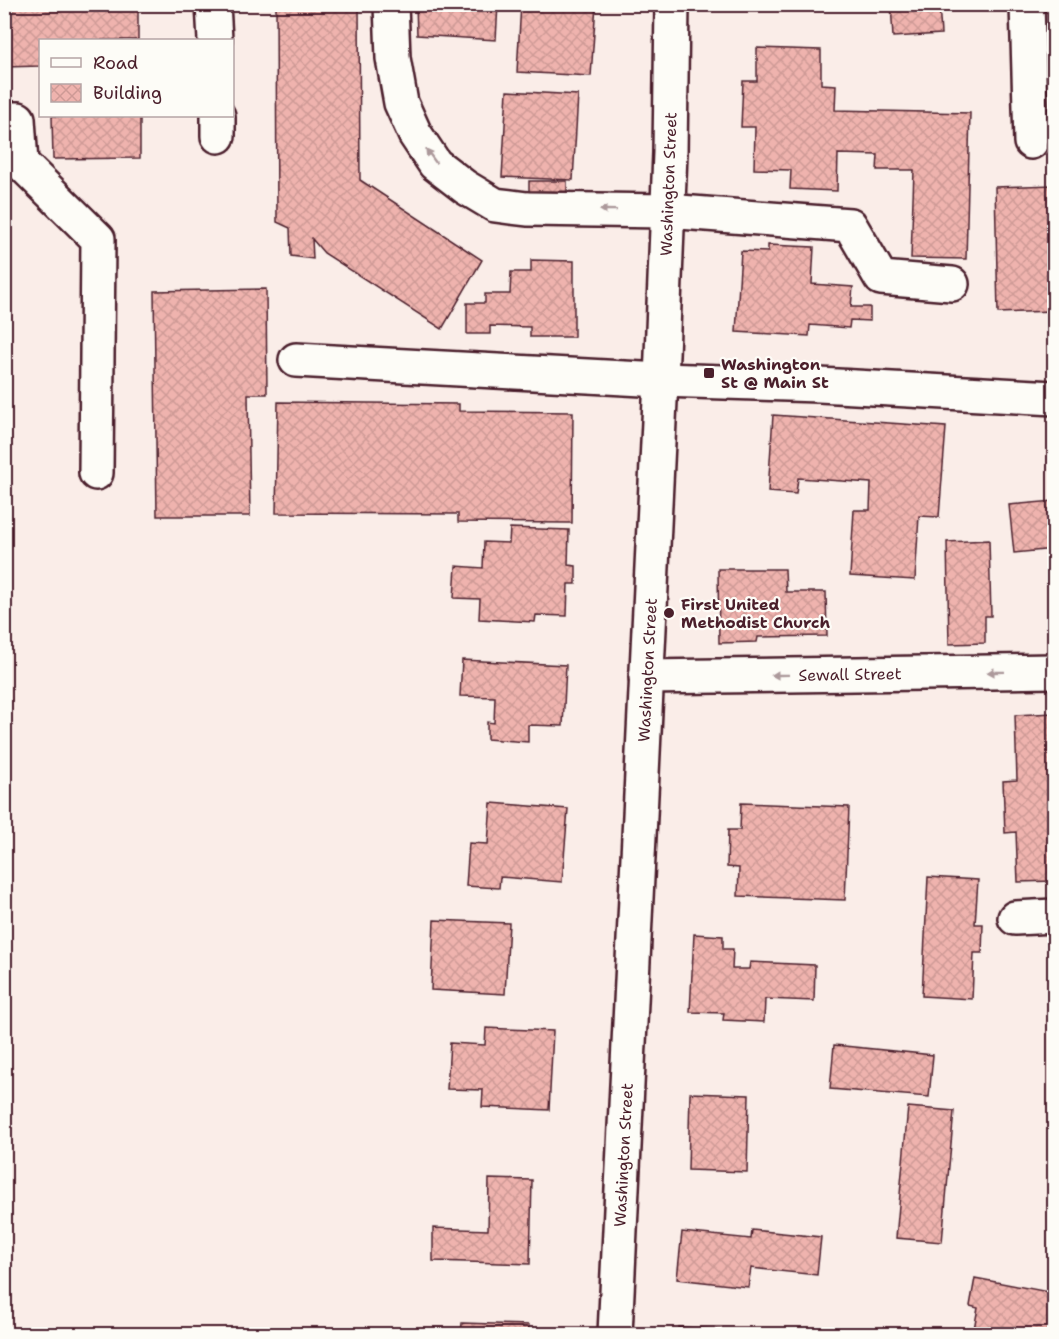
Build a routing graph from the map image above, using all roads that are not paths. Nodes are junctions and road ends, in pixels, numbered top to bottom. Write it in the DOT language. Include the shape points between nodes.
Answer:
graph roads {
  1 [pos="213,4"];
  2 [pos="391,4"];
  3 [pos="672,4"];
  4 [pos="1027,4"];
  5 [pos="215,39"];
  6 [pos="4,119"];
  7 [pos="1031,142"];
  8 [pos="667,211"];
  9 [pos="952,284"];
  10 [pos="296,360"];
  11 [pos="661,380"];
  12 [pos="1054,398"];
  13 [pos="96,473"];
  14 [pos="1054,671"];
  15 [pos="646,677"];
  16 [pos="1054,916"];
  17 [pos="1015,918"];
  18 [pos="615,1335"];
  1 -- 5 [label="main road"];
  8 -- 2 [label="main road, one-way" via="527,209 495,205 465,187 435,164 414,134 401,103 393,58"];
  3 -- 8 [label="main road, Washington Street"];
  4 -- 7 [label="main road"];
  6 -- 13 [label="main road" via="18,119 21,163 99,239"];
  8 -- 9 [label="main road" via="850,225 881,278"];
  8 -- 11 [label="main road, Washington Street"];
  10 -- 11 [label="main road"];
  11 -- 12 [label="main road"];
  11 -- 15 [label="main road, Washington Street"];
  14 -- 15 [label="main road, Sewall Street, one-way"];
  15 -- 18 [label="main road, Washington Street"];
  16 -- 17 [label="main road"];
}
